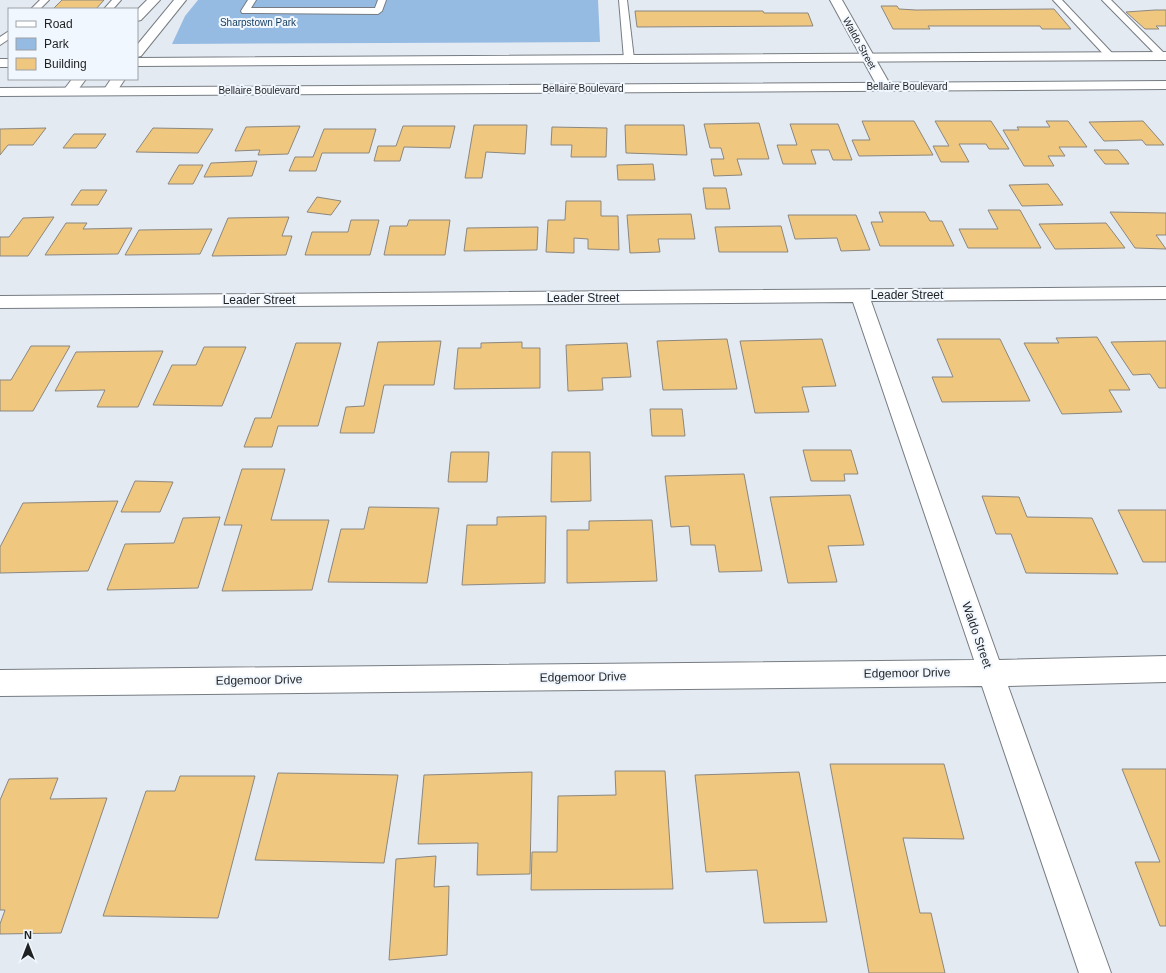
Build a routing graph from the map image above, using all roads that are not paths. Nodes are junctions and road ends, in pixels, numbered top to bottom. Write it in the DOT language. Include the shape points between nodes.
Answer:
graph roads {
  1 [pos="45,0"];
  2 [pos="117,0"];
  3 [pos="154,0"];
  4 [pos="180,0"];
  5 [pos="252,0"];
  6 [pos="382,0"];
  7 [pos="623,0"];
  8 [pos="836,0"];
  9 [pos="1057,0"];
  10 [pos="1106,0"];
  11 [pos="36,8"];
  12 [pos="109,8"];
  13 [pos="138,16"];
  14 [pos="8,35"];
  15 [pos="0,42"];
  16 [pos="138,52"];
  17 [pos="1164,56"];
  18 [pos="1111,57"];
  19 [pos="869,58"];
  20 [pos="629,59"];
  21 [pos="138,62"];
  22 [pos="78,80"];
  23 [pos="117,80"];
  24 [pos="1166,85"];
  25 [pos="884,86"];
  26 [pos="70,91"];
  27 [pos="110,91"];
  28 [pos="0,92"];
  29 [pos="1166,293"];
  30 [pos="860,296"];
  31 [pos="0,302"];
  32 [pos="1166,669"];
  33 [pos="990,672"];
  34 [pos="0,683"];
  35 [pos="1095,973"];
  1 -- 11 [label="lane"];
  2 -- 12 [label="lane"];
  3 -- 13 [label="street"];
  4 -- 16 [label="street"];
  5 -- 6 [label="lane" via="245,11 378,11"];
  7 -- 20 [label="lane"];
  8 -- 19 [label="street, Waldo Street"];
  9 -- 18 [label="lane"];
  10 -- 17 [label="lane"];
  14 -- 15 [label="lane"];
  17 -- 18 [label="street"];
  18 -- 19 [label="street"];
  19 -- 20 [label="street"];
  19 -- 25 [label="street, Waldo Street"];
  20 -- 21 [label="street"];
  22 -- 26 [label="street"];
  23 -- 27 [label="street"];
  24 -- 25 [label="street, Bellaire Boulevard"];
  25 -- 27 [label="street, Bellaire Boulevard"];
  26 -- 27 [label="street, Bellaire Boulevard"];
  26 -- 28 [label="street, Bellaire Boulevard"];
  29 -- 30 [label="street, Leader Street"];
  30 -- 31 [label="street, Leader Street"];
  30 -- 33 [label="street, Waldo Street"];
  32 -- 33 [label="street, Edgemoor Drive"];
  33 -- 34 [label="street, Edgemoor Drive"];
  33 -- 35 [label="street, Waldo Street"];
}
